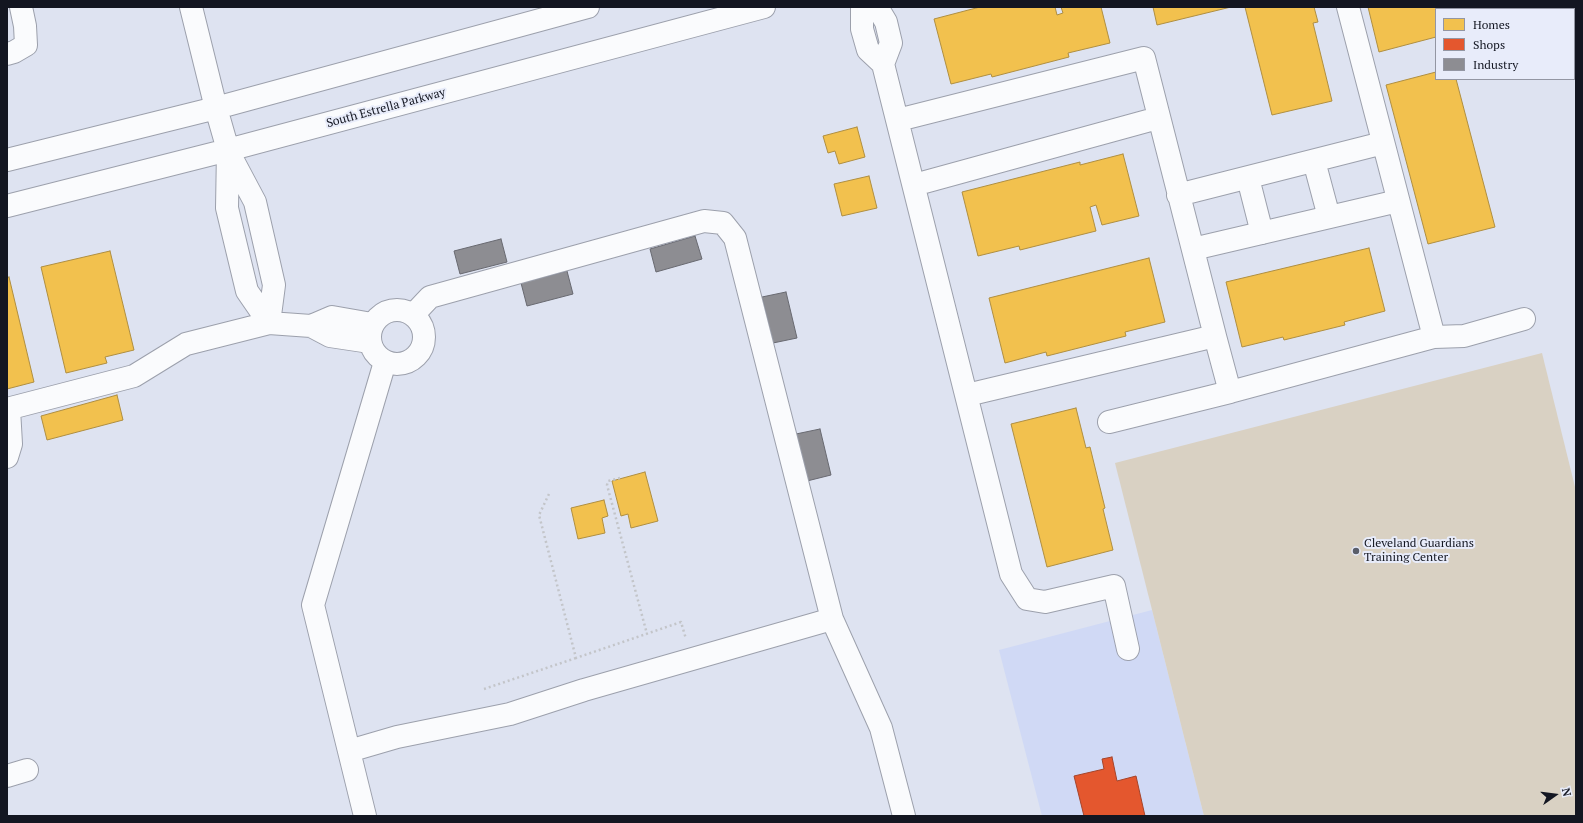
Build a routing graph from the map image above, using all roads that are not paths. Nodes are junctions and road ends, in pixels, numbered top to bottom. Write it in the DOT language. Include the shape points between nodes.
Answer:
graph roads {
  1 [pos="21,7"];
  2 [pos="191,7"];
  3 [pos="588,7"];
  4 [pos="764,7"];
  5 [pos="862,7"];
  6 [pos="877,7"];
  7 [pos="1348,7"];
  8 [pos="16,49"];
  9 [pos="883,64"];
  10 [pos="216,108"];
  11 [pos="1158,118"];
  12 [pos="898,120"];
  13 [pos="1383,142"];
  14 [pos="228,150"];
  15 [pos="7,160"];
  16 [pos="1314,161"];
  17 [pos="1248,178"];
  18 [pos="914,185"];
  19 [pos="1178,195"];
  20 [pos="1398,201"];
  21 [pos="7,206"];
  22 [pos="1329,218"];
  23 [pos="1262,233"];
  24 [pos="1192,249"];
  25 [pos="413,315"];
  26 [pos="1524,319"];
  27 [pos="269,323"];
  28 [pos="371,333"];
  29 [pos="1215,336"];
  30 [pos="1434,337"];
  31 [pos="385,362"];
  32 [pos="1230,392"];
  33 [pos="967,395"];
  34 [pos="8,409"];
  35 [pos="1109,422"];
  36 [pos="7,457"];
  37 [pos="832,618"];
  38 [pos="1128,649"];
  39 [pos="348,751"];
  40 [pos="365,816"];
  41 [pos="904,816"];
  1 -- 8 [label="main road" via="25,26"];
  2 -- 10 [label="main road"];
  3 -- 10 [label="main road"];
  4 -- 14 [label="main road, South Estrella Parkway"];
  5 -- 9 [label="main road" via="862,29 868,50"];
  6 -- 9 [label="main road" via="886,22 891,43"];
  7 -- 13 [label="main road"];
  9 -- 12 [label="main road"];
  10 -- 14 [label="main road"];
  10 -- 15 [label="main road"];
  11 -- 12 [label="main road" via="1144,58"];
  11 -- 18 [label="main road"];
  11 -- 19 [label="main road"];
  12 -- 18 [label="main road"];
  13 -- 16 [label="main road"];
  13 -- 20 [label="main road"];
  14 -- 21 [label="main road, South Estrella Parkway"];
  14 -- 27 [label="main road" via="257,210 274,285"];
  16 -- 17 [label="main road"];
  16 -- 22 [label="main road"];
  17 -- 19 [label="main road"];
  17 -- 23 [label="main road"];
  18 -- 33 [label="main road"];
  19 -- 24 [label="main road"];
  20 -- 22 [label="main road"];
  20 -- 30 [label="main road"];
  22 -- 23 [label="main road"];
  23 -- 24 [label="main road"];
  24 -- 29 [label="main road"];
  25 -- 28 [label="main road" via="405,310 396,309 382,314"];
  25 -- 31 [label="main road" via="420,322 424,339 417,355 402,364"];
  25 -- 37 [label="main road" via="430,297 442,293 704,221 723,223 735,238"];
  26 -- 30 [label="main road" via="1464,336"];
  27 -- 28 [label="main road" via="311,326 332,317"];
  27 -- 34 [label="main road" via="186,344 134,376"];
  28 -- 31 [label="main road" via="373,350"];
  29 -- 32 [label="main road"];
  29 -- 33 [label="main road"];
  30 -- 32 [label="main road"];
  31 -- 39 [label="main road" via="312,605"];
  32 -- 35 [label="main road"];
  33 -- 38 [label="main road" via="1011,574 1026,599 1046,602 1114,586"];
  34 -- 36 [label="main road" via="11,444"];
  37 -- 39 [label="main road" via="510,714 397,737"];
  37 -- 41 [label="main road" via="881,728"];
  39 -- 40 [label="main road"];
}
